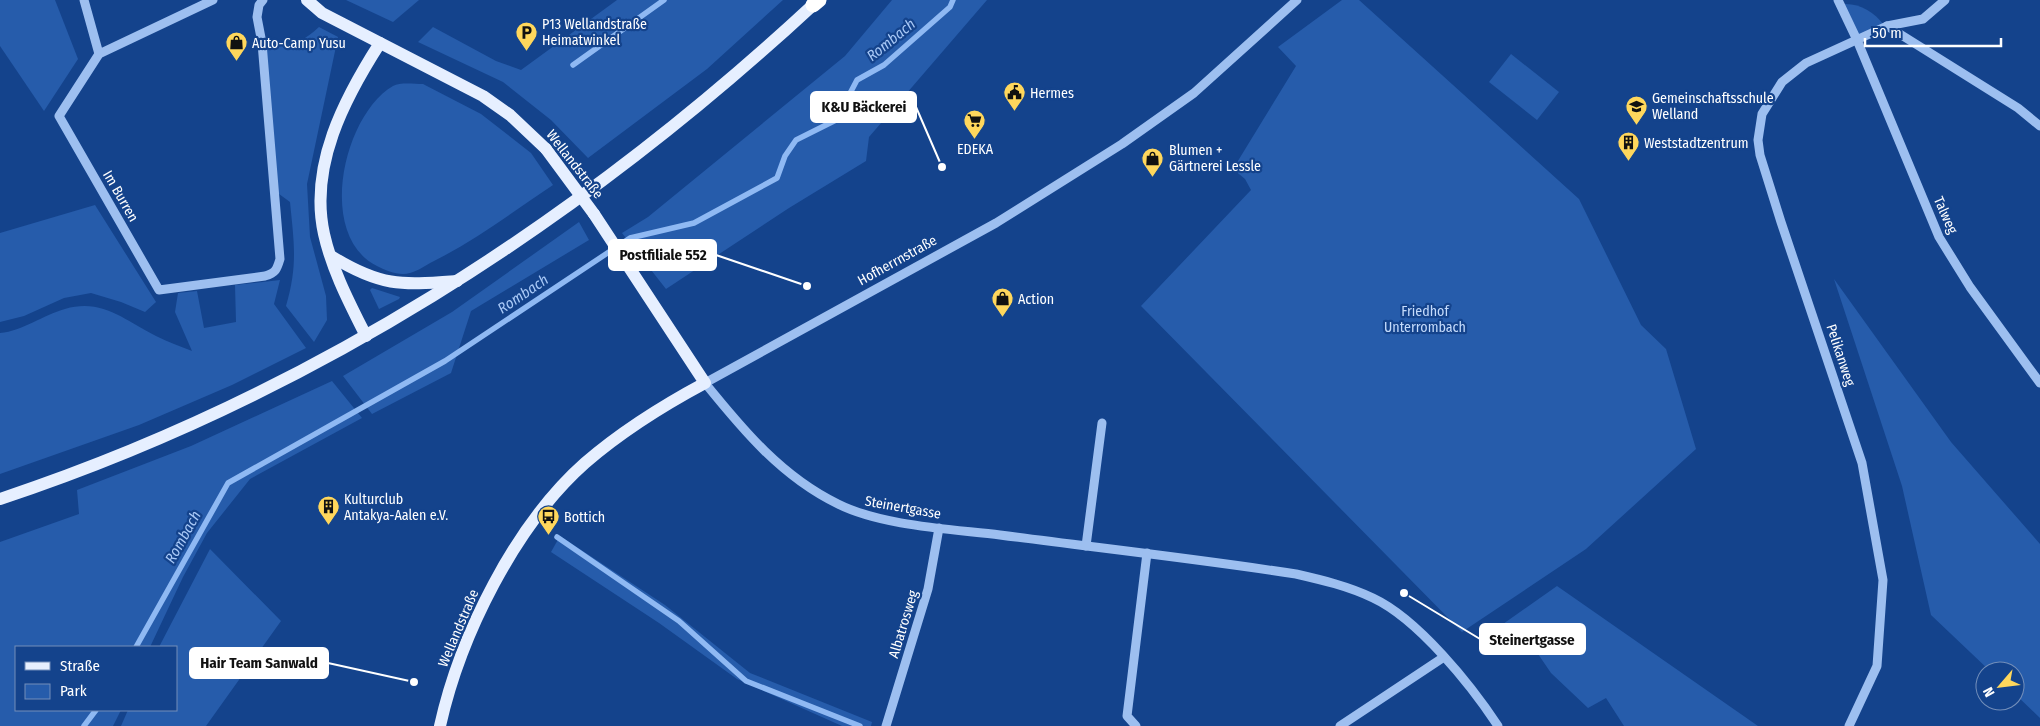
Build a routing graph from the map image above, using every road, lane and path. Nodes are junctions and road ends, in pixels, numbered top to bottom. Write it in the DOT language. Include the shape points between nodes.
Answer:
graph roads {
  1 [pos="84,0"];
  2 [pos="213,0"];
  3 [pos="307,0"];
  4 [pos="1297,0"];
  5 [pos="1838,0"];
  6 [pos="1945,0"];
  7 [pos="258,2"];
  8 [pos="816,3"];
  9 [pos="1887,26"];
  10 [pos="1857,40"];
  11 [pos="380,43"];
  12 [pos="99,54"];
  13 [pos="2040,126"];
  14 [pos="332,256"];
  15 [pos="460,280"];
  16 [pos="366,336"];
  17 [pos="705,383"];
  18 [pos="2040,383"];
  19 [pos="1102,423"];
  20 [pos="0,499"];
  21 [pos="939,528"];
  22 [pos="1086,546"];
  23 [pos="516,547"];
  24 [pos="1147,553"];
  25 [pos="1444,657"];
  26 [pos="440,726"];
  27 [pos="886,726"];
  28 [pos="1136,726"];
  29 [pos="1340,726"];
  30 [pos="1498,726"];
  31 [pos="1849,726"];
  1 -- 12 [label="street"];
  2 -- 12 [label="street"];
  3 -- 11 [label="main road, Wellandstraße" via="322,13"];
  4 -- 17 [label="street, Hofherrnstraße" via="1194,93 1129,140 996,223"];
  5 -- 10 [label="street, Talweg"];
  6 -- 9 [label="street, Pelikanweg" via="1923,19"];
  7 -- 12 [label="street, Im Burren" via="280,259 273,274 159,290 59,116"];
  8 -- 15 [label="main road" via="649,148 548,222"];
  9 -- 10 [label="street, Pelikanweg"];
  9 -- 13 [label="street" via="2018,108"];
  10 -- 18 [label="street, Talweg" via="1940,237 1970,287"];
  10 -- 31 [label="street, Pelikanweg" via="1806,63 1782,82 1762,114 1758,140 1781,222 1862,463 1883,580 1877,666"];
  11 -- 14 [label="main road" via="340,114 327,154 320,193 324,235"];
  11 -- 17 [label="main road, Wellandstraße, bridge" via="483,96 546,149 576,187"];
  14 -- 15 [label="main road" via="364,275 387,282"];
  14 -- 16 [label="main road"];
  15 -- 16 [label="main road"];
  16 -- 20 [label="main road" via="277,383 170,433"];
  17 -- 21 [label="street, Steinertgasse" via="747,435 780,466 813,490 865,516"];
  17 -- 23 [label="main road, Hofherrnstraße" via="658,408 584,464 554,495"];
  19 -- 22 [label="street"];
  21 -- 22 [label="street, Steinertgasse"];
  21 -- 27 [label="street, Albatrosweg" via="928,589"];
  22 -- 24 [label="street, Steinertgasse"];
  23 -- 26 [label="main road, Wellandstraße" via="467,641"];
  24 -- 25 [label="street, Steinertgasse" via="1331,582 1375,598 1413,626"];
  24 -- 28 [label="street" via="1127,716"];
  25 -- 29 [label="street"];
  25 -- 30 [label="street, Steinertgasse" via="1479,697"];
}
